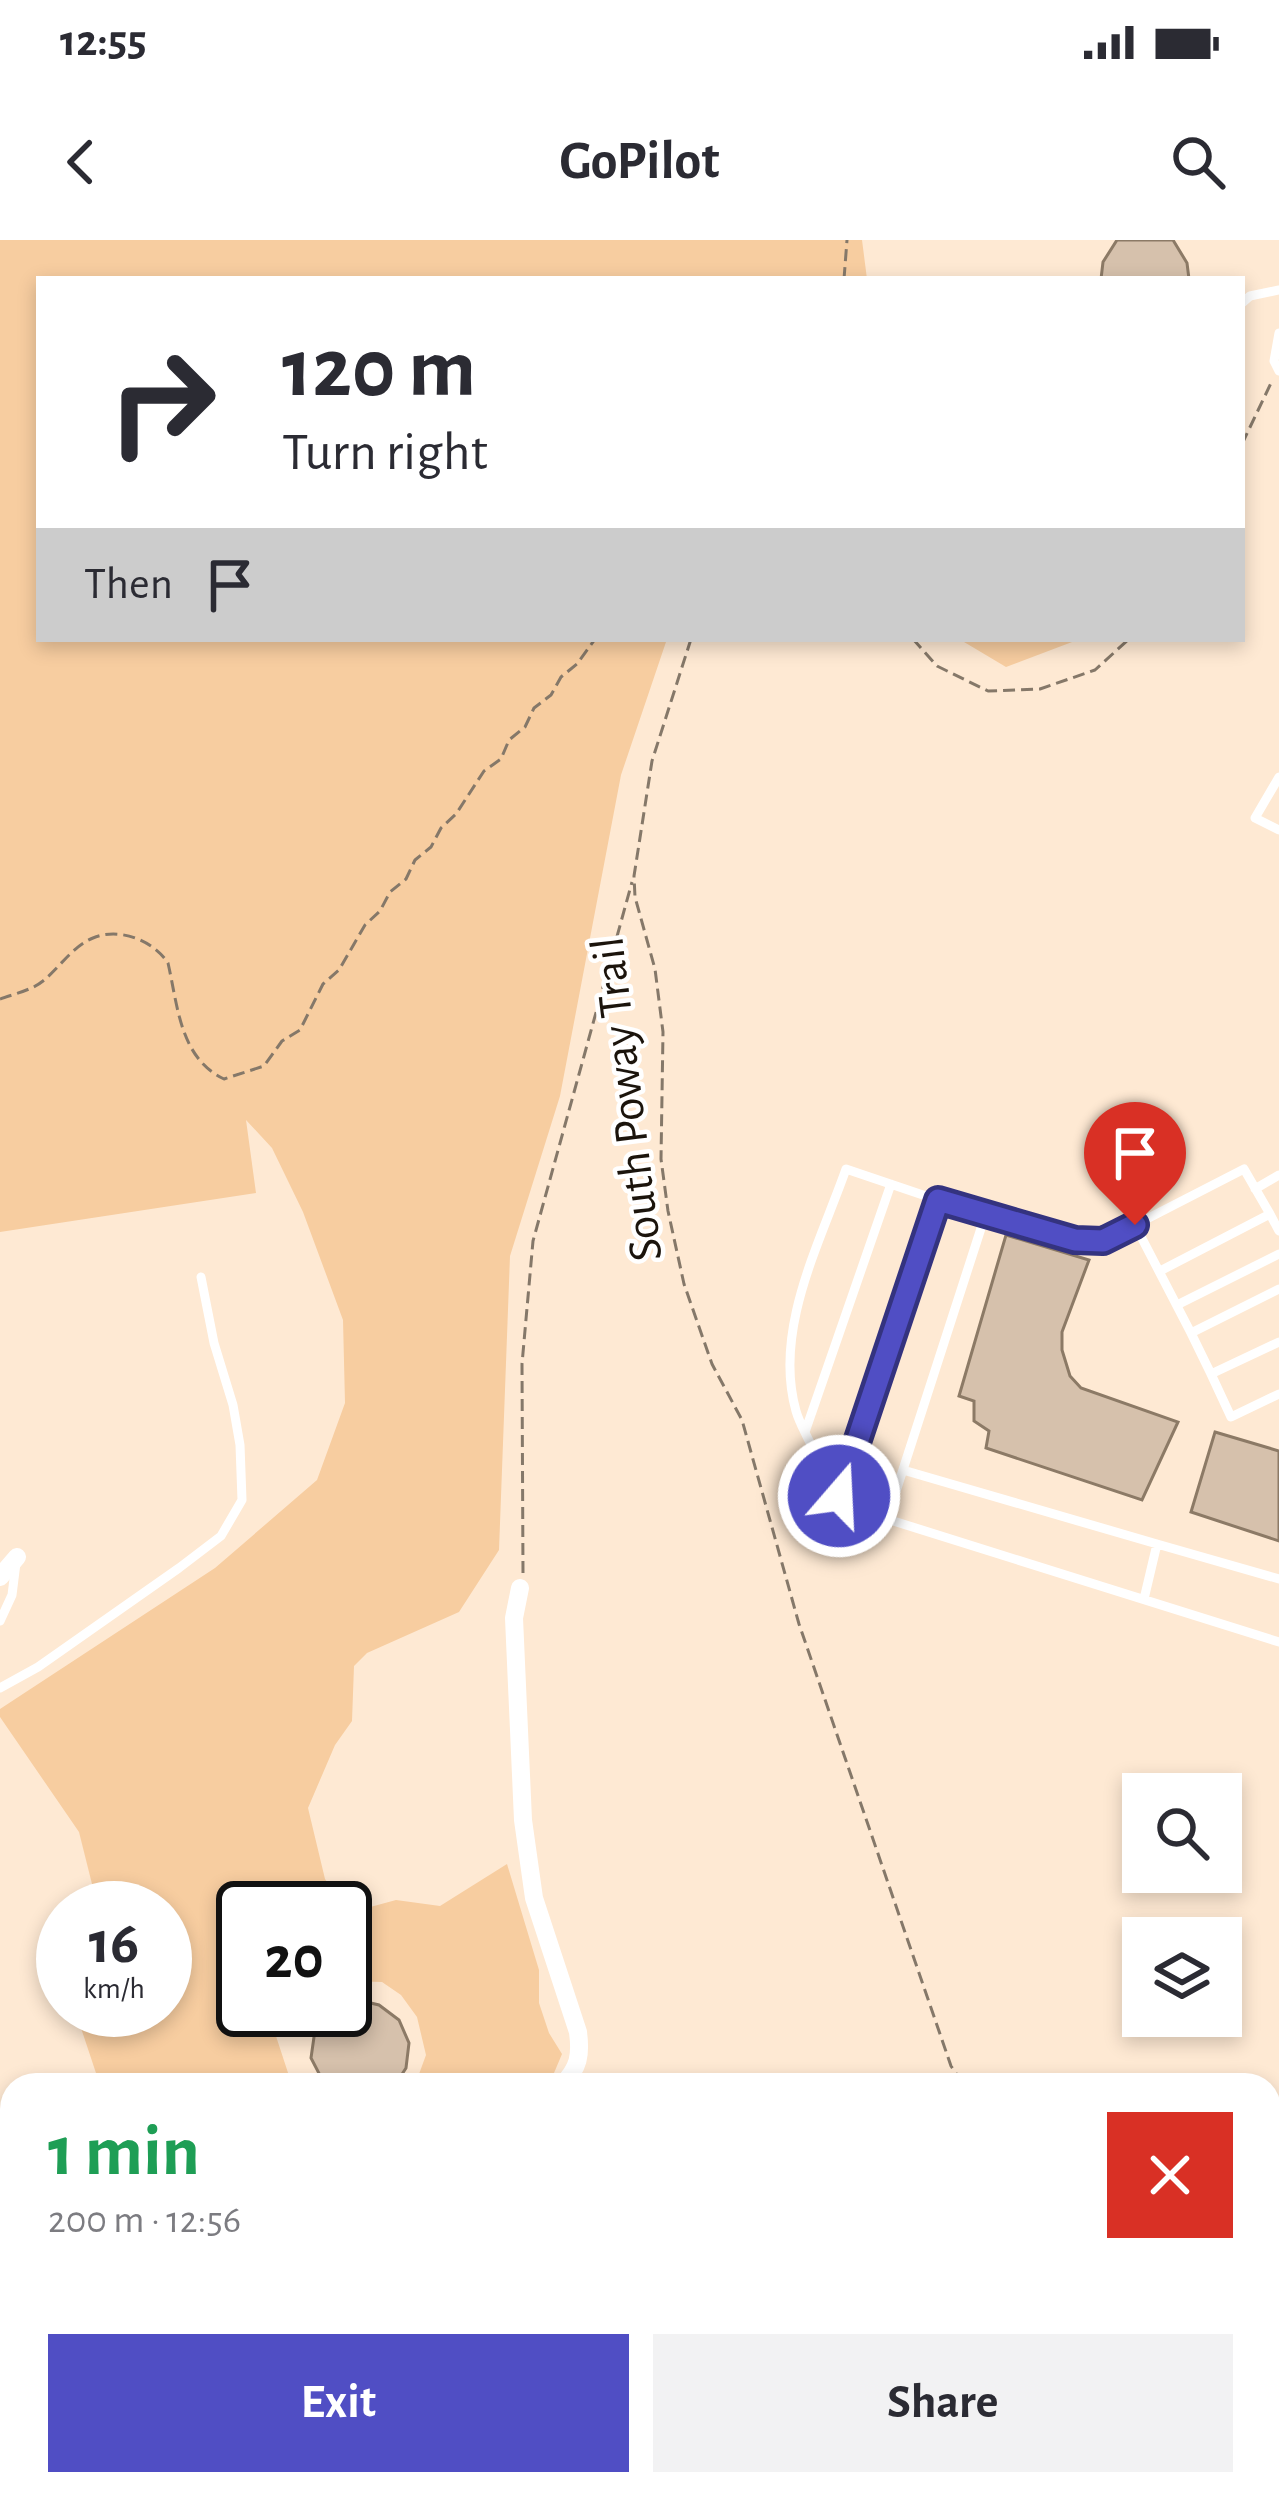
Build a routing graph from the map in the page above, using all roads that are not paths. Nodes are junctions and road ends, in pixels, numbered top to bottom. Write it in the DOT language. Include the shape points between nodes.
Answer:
graph roads {
  1 [pos="1279,290"];
  2 [pos="1245,300"];
  3 [pos="1279,333"];
  4 [pos="1278,370"];
  5 [pos="1279,777"];
  6 [pos="1279,830"];
  7 [pos="1279,1175"];
  8 [pos="891,1184"];
  9 [pos="1256,1189"];
  10 [pos="938,1200"];
  11 [pos="1270,1214"];
  12 [pos="985,1216"];
  13 [pos="1135,1225"];
  14 [pos="1279,1231"];
  15 [pos="1279,1254"];
  16 [pos="1160,1271"];
  17 [pos="201,1277"];
  18 [pos="1279,1288"];
  19 [pos="1177,1305"];
  20 [pos="1191,1333"];
  21 [pos="1279,1342"];
  22 [pos="1211,1374"];
  23 [pos="1279,1394"];
  24 [pos="806,1432"];
  25 [pos="903,1470"];
  26 [pos="839,1496"];
  27 [pos="887,1519"];
  28 [pos="1157,1544"];
  29 [pos="17,1557"];
  30 [pos="0,1576"];
  31 [pos="1279,1579"];
  32 [pos="521,1581"];
  33 [pos="1144,1599"];
  34 [pos="0,1622"];
  35 [pos="1279,1642"];
  36 [pos="0,1688"];
  37 [pos="571,2073"];
  1 -- 2 [label="lane"];
  3 -- 4 [label="lane"];
  5 -- 6 [label="lane" via="1256,818"];
  7 -- 9 [label="lane"];
  8 -- 10 [label="lane"];
  8 -- 24 [label="lane"];
  8 -- 24 [label="lane" via="846,1168 794,1315 790,1363"];
  9 -- 11 [label="lane"];
  9 -- 13 [label="lane" via="1244,1169"];
  10 -- 12 [label="lane"];
  10 -- 26 [label="lane"];
  11 -- 14 [label="lane"];
  11 -- 16 [label="lane"];
  12 -- 13 [label="lane" via="1075,1240 1103,1241"];
  12 -- 25 [label="lane"];
  13 -- 16 [label="lane"];
  15 -- 19 [label="lane"];
  16 -- 19 [label="lane"];
  17 -- 36 [label="lane" via="233,1405 242,1500 221,1536 193,1558"];
  18 -- 20 [label="lane"];
  19 -- 20 [label="lane"];
  20 -- 22 [label="lane"];
  21 -- 22 [label="lane"];
  22 -- 23 [label="lane" via="1231,1417"];
  24 -- 26 [label="lane"];
  25 -- 27 [label="lane"];
  25 -- 28 [label="lane"];
  26 -- 27 [label="lane"];
  27 -- 33 [label="lane"];
  28 -- 31 [label="lane"];
  28 -- 33 [label="lane"];
  29 -- 30 [label="street"];
  29 -- 34 [label="lane"];
  32 -- 37 [label="street" via="514,1618 523,1820 534,1898 578,2032 579,2063"];
  33 -- 35 [label="lane"];
}
